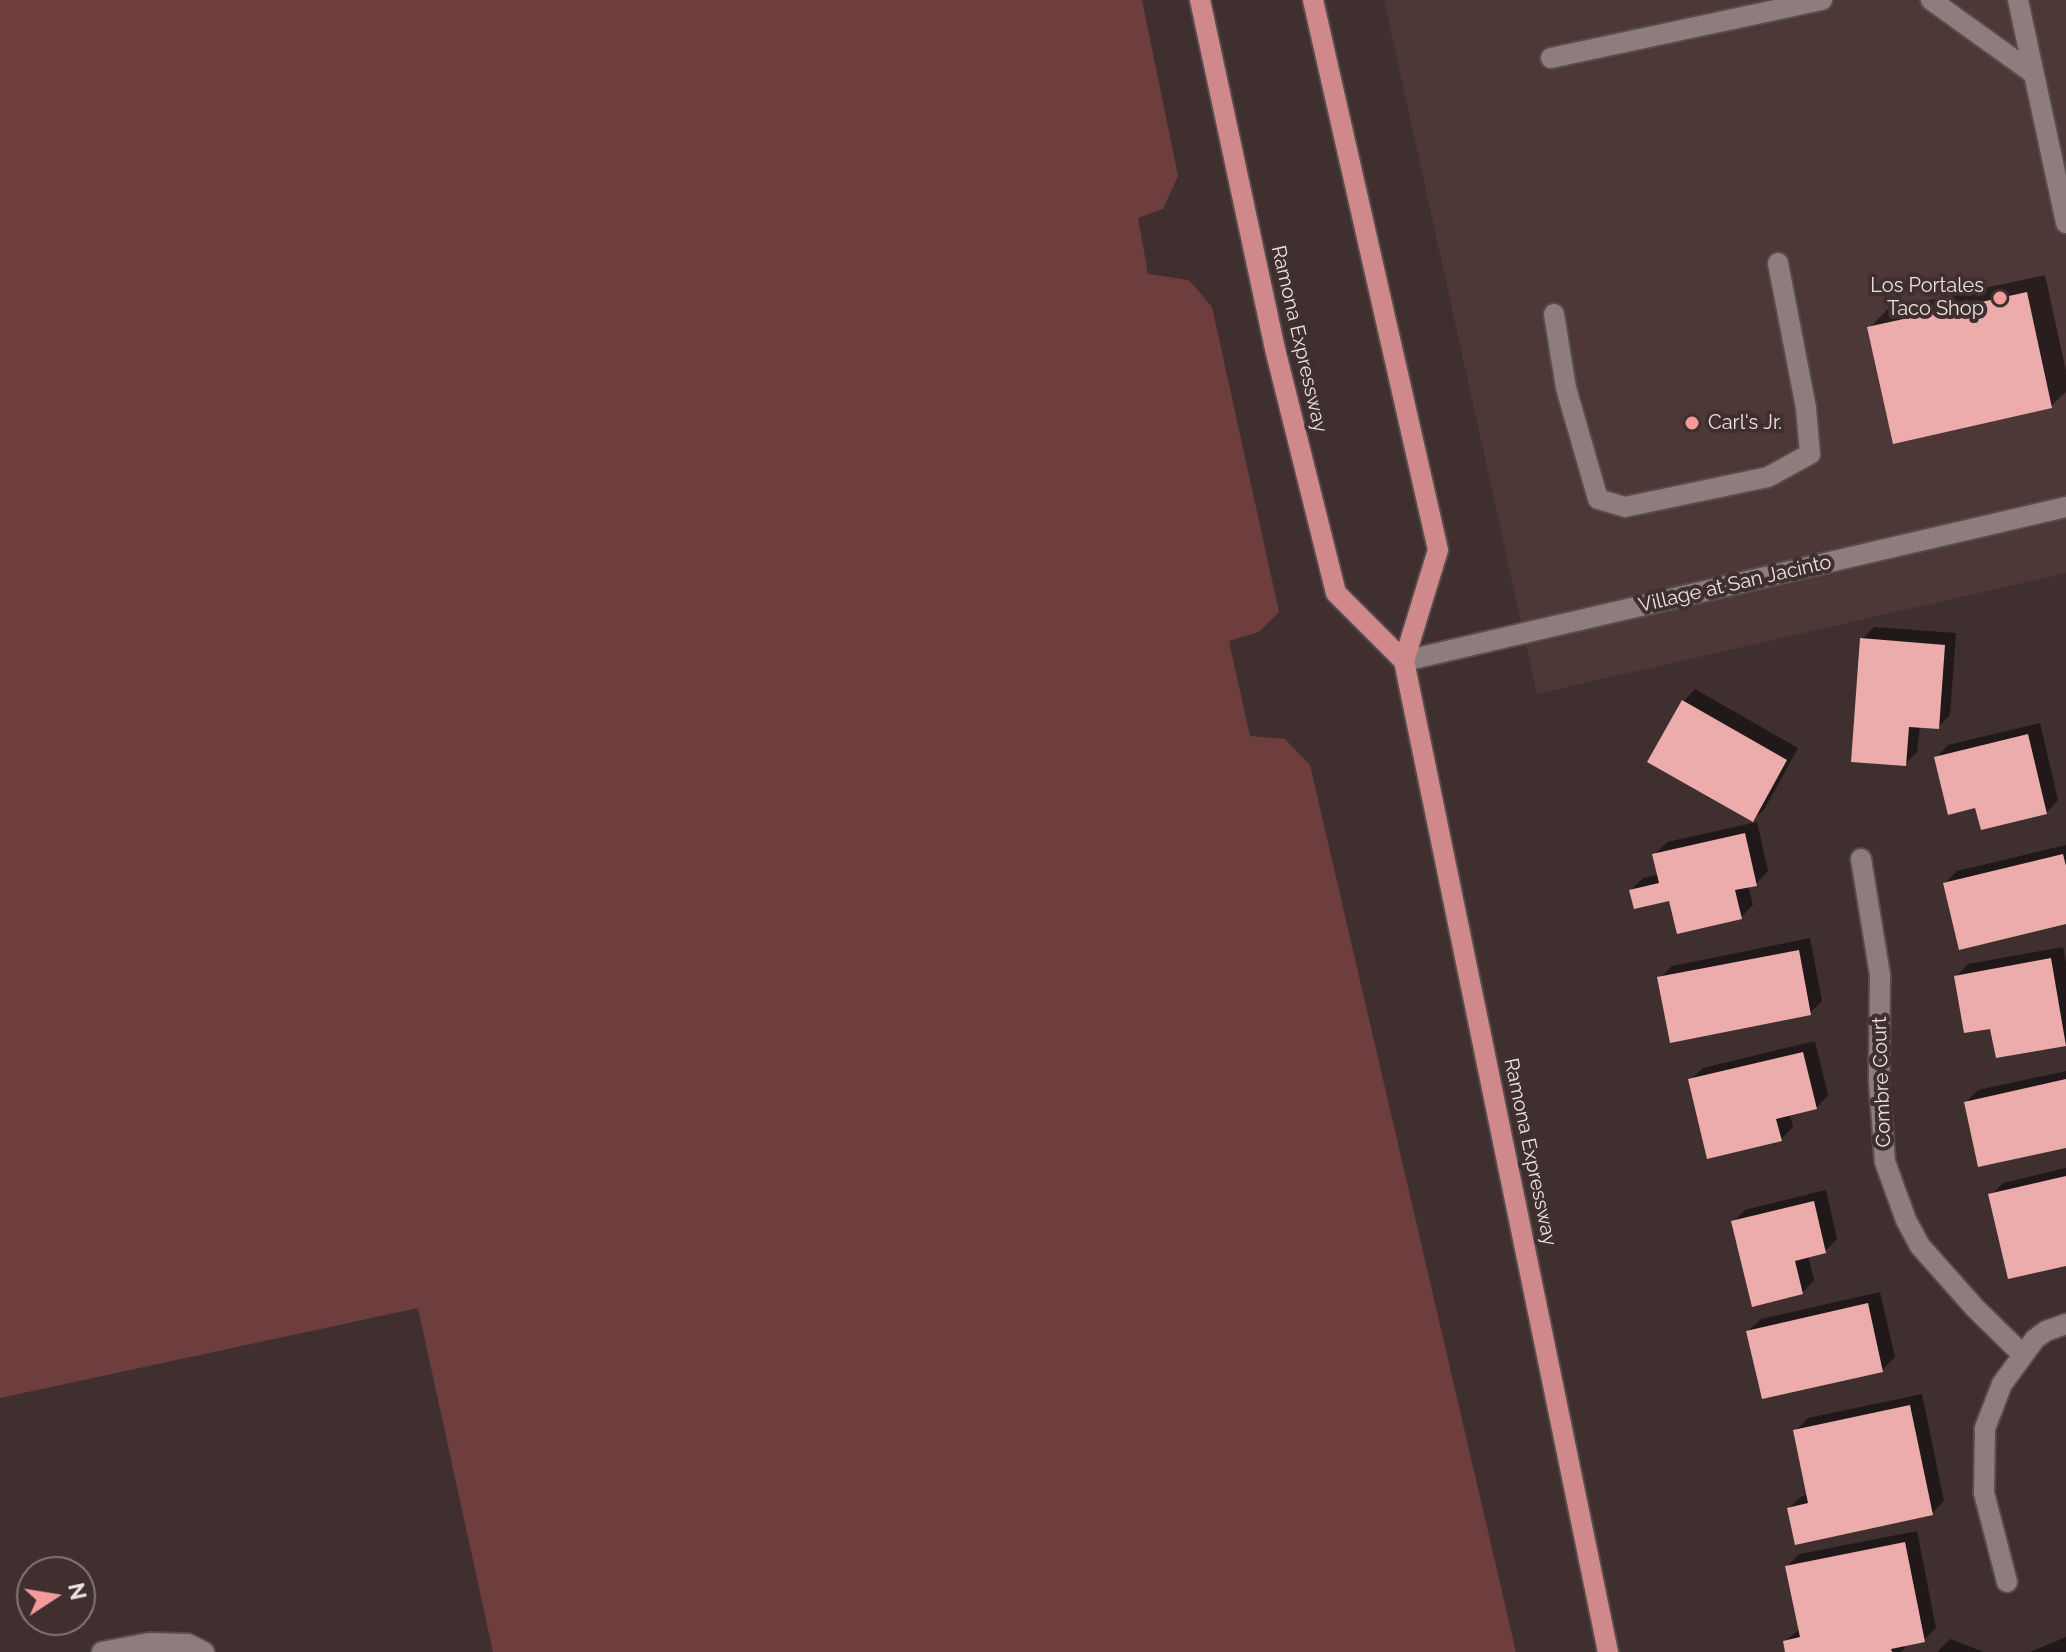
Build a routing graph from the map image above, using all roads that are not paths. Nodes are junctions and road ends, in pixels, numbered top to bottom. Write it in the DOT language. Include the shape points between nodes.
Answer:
graph roads {
  1 [pos="1200,0"];
  2 [pos="1313,0"];
  3 [pos="1822,0"];
  4 [pos="1931,0"];
  5 [pos="2018,0"];
  6 [pos="1551,58"];
  7 [pos="2034,74"];
  8 [pos="2066,223"];
  9 [pos="1778,263"];
  10 [pos="1554,314"];
  11 [pos="2066,507"];
  12 [pos="1404,661"];
  13 [pos="1861,859"];
  14 [pos="2066,1324"];
  15 [pos="2023,1355"];
  16 [pos="2007,1582"];
  17 [pos="102,1652"];
  18 [pos="204,1652"];
  19 [pos="1608,1652"];
  1 -- 12 [label="main road, Ramona Expressway" via="1275,349 1336,593"];
  2 -- 12 [label="main road, Ramona Expressway" via="1438,550"];
  3 -- 6 [label="street"];
  4 -- 7 [label="street"];
  5 -- 7 [label="street"];
  7 -- 8 [label="street"];
  9 -- 10 [label="street" via="1810,454 1768,477 1625,507 1598,499 1566,388"];
  11 -- 12 [label="street, Village at San Jacinto"];
  12 -- 19 [label="main road, Ramona Expressway"];
  13 -- 15 [label="street, Combre Court" via="1880,975 1885,1162 1920,1246"];
  14 -- 15 [label="street" via="2046,1331"];
  15 -- 16 [label="street" via="2002,1384 1985,1428 1984,1493"];
  17 -- 18 [label="street" via="149,1643 188,1644"];
}
